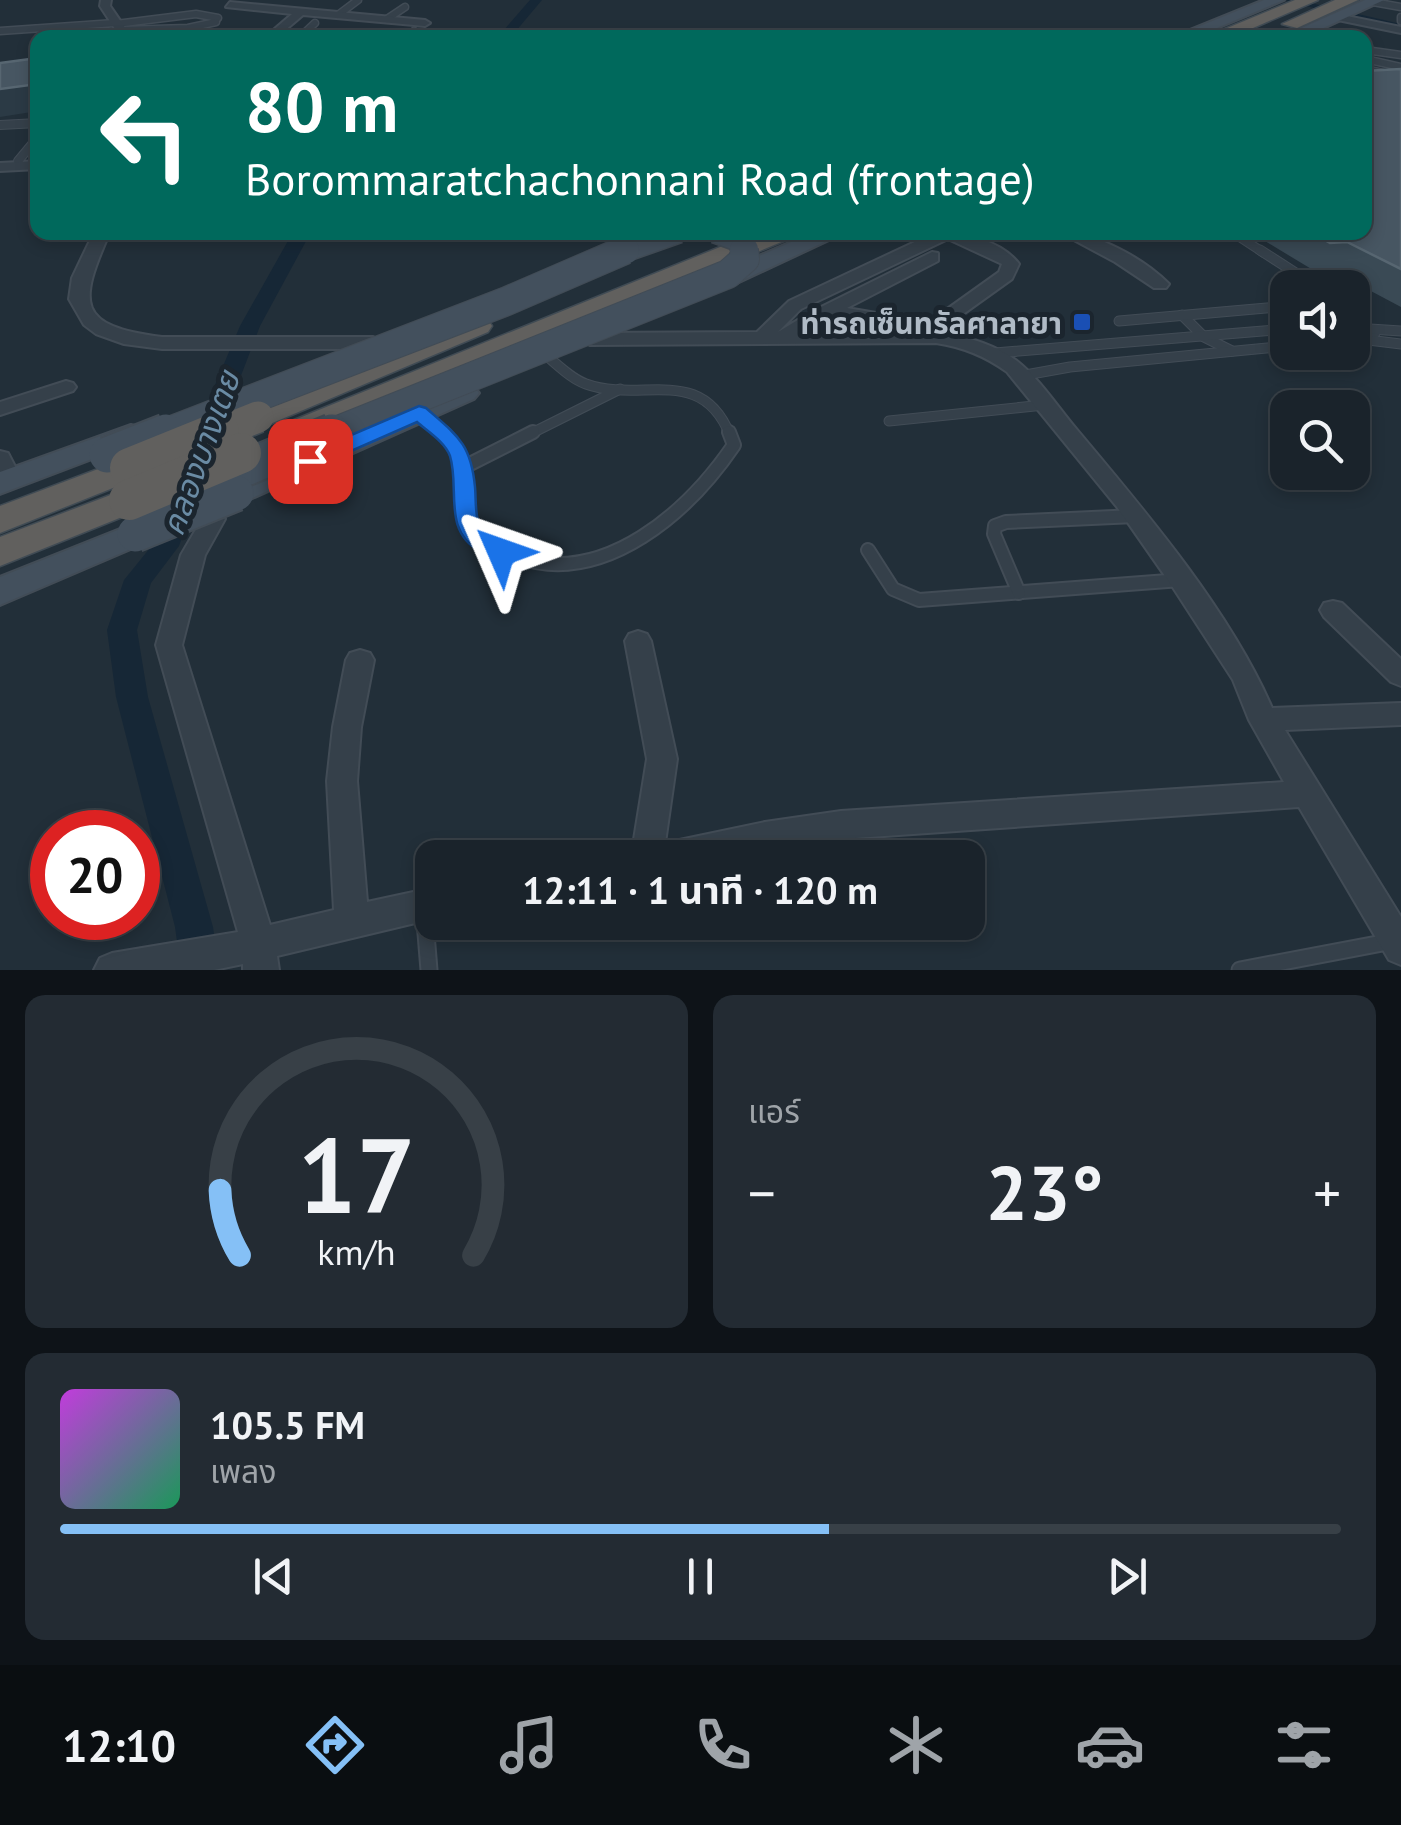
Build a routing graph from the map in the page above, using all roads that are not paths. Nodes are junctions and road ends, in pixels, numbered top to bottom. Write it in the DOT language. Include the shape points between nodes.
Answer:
graph roads {
  1 [pos="106,0"];
  2 [pos="358,0"];
  3 [pos="1276,0"];
  4 [pos="1375,1"];
  5 [pos="230,6"];
  6 [pos="405,6"];
  7 [pos="1401,7"];
  8 [pos="1345,9"];
  9 [pos="299,12"];
  10 [pos="338,15"];
  11 [pos="387,19"];
  12 [pos="1302,20"];
  13 [pos="316,22"];
  14 [pos="425,23"];
  15 [pos="120,29"];
  16 [pos="30,30"];
  17 [pos="60,30"];
  18 [pos="278,30"];
  19 [pos="308,30"];
  20 [pos="1199,30"];
  21 [pos="1252,30"];
  22 [pos="1276,30"];
  23 [pos="1401,30"];
  24 [pos="0,31"];
  25 [pos="1372,49"];
  26 [pos="1401,53"];
  27 [pos="1372,61"];
  28 [pos="1401,67"];
  29 [pos="1372,71"];
  30 [pos="1401,77"];
  31 [pos="1372,80"];
  32 [pos="30,123"];
  33 [pos="0,125"];
  34 [pos="30,147"];
  35 [pos="18,161"];
  36 [pos="30,165"];
  37 [pos="0,167"];
  38 [pos="99,240"];
  39 [pos="643,240"];
  40 [pos="653,240"];
  41 [pos="696,240"];
  42 [pos="735,240"];
  43 [pos="762,240"];
  44 [pos="817,240"];
  45 [pos="933,240"];
  46 [pos="962,240"];
  47 [pos="970,240"];
  48 [pos="1083,240"];
  49 [pos="1244,240"];
  50 [pos="876,266"];
  51 [pos="1287,270"];
  52 [pos="895,276"];
  53 [pos="1160,284"];
  54 [pos="1270,308"];
  55 [pos="829,310"];
  56 [pos="1182,315"];
  57 [pos="1119,321"];
  58 [pos="1370,329"];
  59 [pos="1270,331"];
  60 [pos="1370,331"];
  61 [pos="1401,331"];
  62 [pos="926,332"];
  63 [pos="1204,337"];
  64 [pos="774,338"];
  65 [pos="590,339"];
  66 [pos="373,343"];
  67 [pos="1401,344"];
  68 [pos="1270,348"];
  69 [pos="1054,350"];
  70 [pos="1232,352"];
  71 [pos="994,353"];
  72 [pos="548,357"];
  73 [pos="1070,367"];
  74 [pos="1020,376"];
  75 [pos="66,387"];
  76 [pos="620,389"];
  77 [pos="1044,405"];
  78 [pos="0,409"];
  79 [pos="419,413"];
  80 [pos="889,421"];
  81 [pos="462,468"];
  82 [pos="3,480"];
  83 [pos="127,495"];
  84 [pos="1135,516"];
  85 [pos="213,519"];
  86 [pos="0,520"];
  87 [pos="868,550"];
  88 [pos="0,552"];
  89 [pos="0,571"];
  90 [pos="1181,580"];
  91 [pos="0,592"];
  92 [pos="1019,593"];
  93 [pos="1332,610"];
  94 [pos="638,641"];
  95 [pos="360,660"];
  96 [pos="1401,676"];
  97 [pos="1401,714"];
  98 [pos="1263,720"];
  99 [pos="1308,794"];
  100 [pos="650,840"];
  101 [pos="747,840"];
  102 [pos="415,907"];
  103 [pos="352,922"];
  104 [pos="429,940"];
  105 [pos="1399,943"];
  106 [pos="252,954"];
  107 [pos="112,970"];
  108 [pos="429,970"];
  109 [pos="1240,970"];
  1 -- 15 [label="street"];
  2 -- 10 [label="lane"];
  3 -- 20 [label="main road"];
  4 -- 7 [label="lane"];
  4 -- 8 [label="main road"];
  5 -- 9 [label="street"];
  6 -- 11 [label="lane"];
  8 -- 12 [label="highway"];
  8 -- 23 [label="street"];
  9 -- 10 [label="street"];
  9 -- 18 [label="street"];
  10 -- 11 [label="street"];
  11 -- 14 [label="street"];
  12 -- 21 [label="highway"];
  12 -- 22 [label="highway"];
  13 -- 19 [label="lane"];
  15 -- 15 [label="lane" via="188,28 217,20 196,14"];
  15 -- 17 [label="lane"];
  16 -- 24 [label="lane"];
  25 -- 26 [label="lane"];
  27 -- 28 [label="lane"];
  29 -- 30 [label="lane"];
  30 -- 31 [label="lane"];
  32 -- 33 [label="lane"];
  34 -- 35 [label="lane"];
  36 -- 37 [label="street"];
  38 -- 66 [label="street" via="78,299 90,321 124,338 220,345"];
  39 -- 66 [label="main road"];
  40 -- 83 [label="main road, bridge" via="507,301"];
  41 -- 83 [label="highway, bridge" via="258,416"];
  42 -- 83 [label="main road, bridge" via="745,260 728,274"];
  43 -- 83 [label="highway, bridge"];
  44 -- 65 [label="main road"];
  45 -- 50 [label="street"];
  46 -- 52 [label="street"];
  47 -- 62 [label="street" via="1005,256 1010,269"];
  48 -- 53 [label="street"];
  49 -- 51 [label="lane"];
  50 -- 52 [label="street"];
  50 -- 64 [label="street" via="794,304"];
  52 -- 55 [label="street"];
  54 -- 56 [label="lane"];
  55 -- 62 [label="street"];
  55 -- 64 [label="street"];
  56 -- 57 [label="lane"];
  56 -- 63 [label="lane"];
  58 -- 61 [label="lane"];
  59 -- 63 [label="lane"];
  60 -- 67 [label="lane"];
  62 -- 64 [label="street"];
  62 -- 71 [label="street"];
  63 -- 69 [label="lane"];
  63 -- 70 [label="lane"];
  64 -- 65 [label="street"];
  65 -- 72 [label="main road"];
  66 -- 82 [label="main road"];
  68 -- 70 [label="lane"];
  69 -- 71 [label="lane"];
  69 -- 73 [label="lane"];
  70 -- 73 [label="lane"];
  71 -- 74 [label="street"];
  72 -- 76 [label="lane" via="576,379"];
  72 -- 79 [label="main road"];
  73 -- 74 [label="lane"];
  74 -- 77 [label="street"];
  75 -- 78 [label="street"];
  76 -- 81 [label="lane"];
  76 -- 81 [label="lane" via="686,390 710,399 734,445 682,510 623,544 590,560 520,562 482,542 466,520"];
  77 -- 80 [label="lane"];
  77 -- 84 [label="street"];
  79 -- 81 [label="lane" via="454,443"];
  79 -- 83 [label="main road, bridge" via="236,493"];
  82 -- 83 [label="main road"];
  83 -- 86 [label="highway"];
  83 -- 88 [label="highway"];
  83 -- 89 [label="main road"];
  83 -- 91 [label="main road"];
  84 -- 90 [label="street"];
  84 -- 92 [label="lane" via="995,526"];
  85 -- 106 [label="street" via="193,555 169,646"];
  87 -- 92 [label="lane" via="902,598"];
  90 -- 92 [label="lane"];
  90 -- 98 [label="street" via="1245,677"];
  93 -- 96 [label="street"];
  94 -- 100 [label="street" via="662,759"];
  95 -- 103 [label="street" via="342,781"];
  97 -- 98 [label="street"];
  98 -- 99 [label="street"];
  99 -- 101 [label="street" via="841,825"];
  99 -- 105 [label="street"];
  102 -- 103 [label="street"];
  103 -- 106 [label="street"];
  104 -- 108 [label="lane"];
  105 -- 109 [label="lane"];
  106 -- 107 [label="street"];
}
